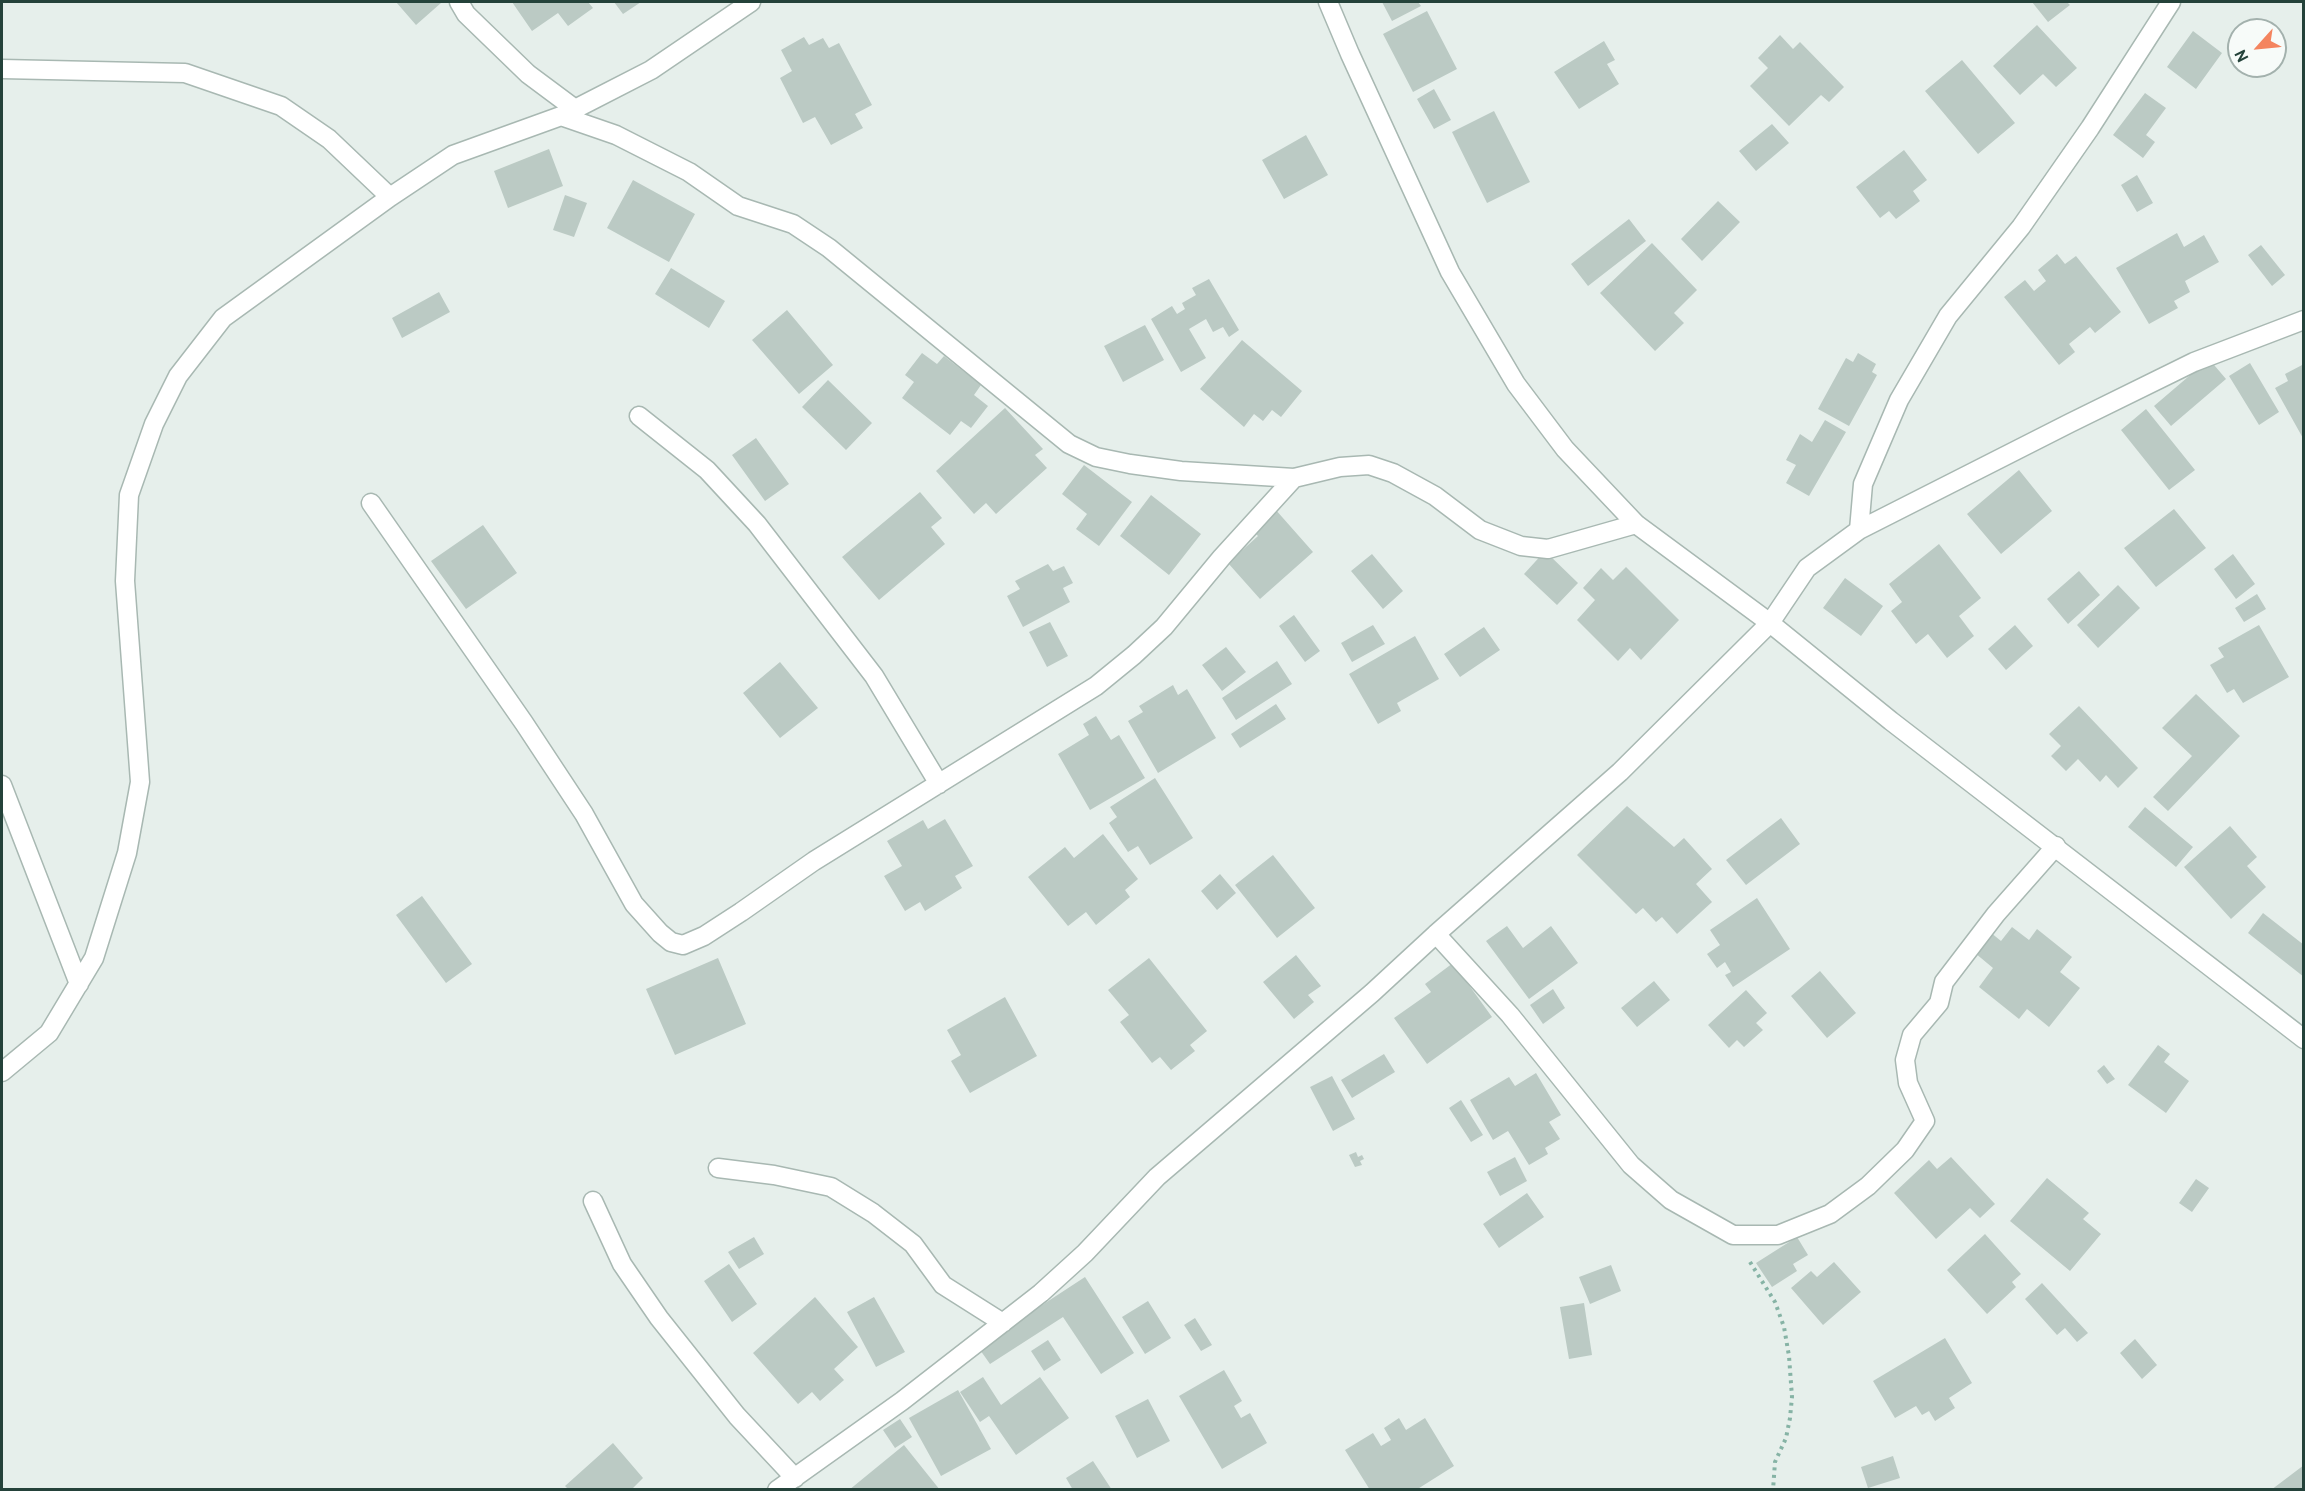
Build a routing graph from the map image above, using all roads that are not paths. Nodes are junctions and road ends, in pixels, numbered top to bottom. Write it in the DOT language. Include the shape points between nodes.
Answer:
graph roads {
  1 [pos="459,2"];
  2 [pos="751,2"];
  3 [pos="1328,2"];
  4 [pos="2171,2"];
  5 [pos="2,69"];
  6 [pos="568,113"];
  7 [pos="390,197"];
  8 [pos="2304,320"];
  9 [pos="639,416"];
  10 [pos="1294,478"];
  11 [pos="370,503"];
  12 [pos="1636,524"];
  13 [pos="1859,530"];
  14 [pos="1770,623"];
  15 [pos="939,784"];
  16 [pos="2,785"];
  17 [pos="2056,846"];
  18 [pos="1436,934"];
  19 [pos="79,984"];
  20 [pos="2304,1039"];
  21 [pos="2,1072"];
  22 [pos="718,1168"];
  23 [pos="593,1201"];
  24 [pos="1003,1323"];
  25 [pos="795,1478"];
  26 [pos="777,1490"];
  1 -- 6 [label="street" via="466,14"];
  2 -- 6 [label="street" via="651,70"];
  3 -- 12 [label="street" via="1450,272 1516,384 1565,449"];
  4 -- 13 [label="street" via="2021,227 1942,326 1899,400 1863,483"];
  5 -- 7 [label="street" via="185,73 281,106 329,139"];
  6 -- 7 [label="street" via="453,156"];
  6 -- 10 [label="street" via="689,172 738,206 793,224 829,248 1069,444 1096,457 1130,464"];
  7 -- 19 [label="street" via="223,318 178,376 154,424 129,495 125,580 140,782 127,853 94,958"];
  8 -- 13 [label="street" via="2194,362"];
  9 -- 15 [label="street" via="708,470 757,524 874,676"];
  10 -- 12 [label="street" via="1369,465 1435,496 1480,530 1521,546 1548,549"];
  10 -- 15 [label="street" via="1164,627 1134,655 1096,686"];
  11 -- 15 [label="street" via="584,814 634,904 671,942 683,945 704,936 814,861"];
  12 -- 14 [label="street"];
  13 -- 14 [label="street" via="1808,568"];
  14 -- 17 [label="street"];
  14 -- 18 [label="street" via="1620,772"];
  16 -- 19 [label="street"];
  17 -- 18 [label="street" via="1957,964 1944,982 1939,1003 1912,1035 1906,1072 1925,1121 1905,1150 1868,1186 1830,1214 1778,1235 1733,1236 1671,1200 1631,1165 1510,1015"];
  17 -- 20 [label="street"];
  18 -- 24 [label="street" via="1157,1177 1085,1253"];
  19 -- 21 [label="street" via="49,1033"];
  22 -- 24 [label="street" via="831,1187 913,1244 943,1286"];
  23 -- 25 [label="street" via="622,1264 659,1318 738,1416"];
  24 -- 25 [label="street"];
  25 -- 26 [label="street"];
}
